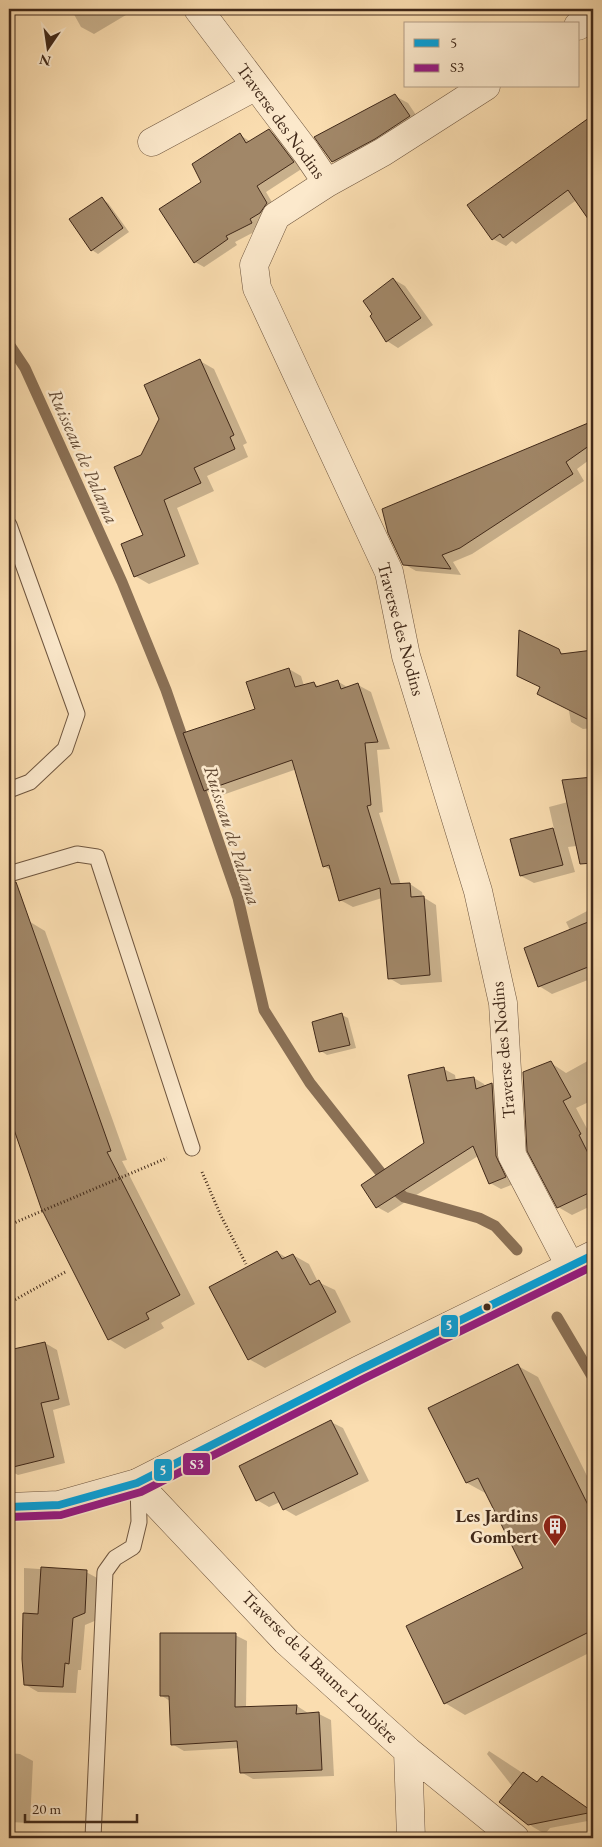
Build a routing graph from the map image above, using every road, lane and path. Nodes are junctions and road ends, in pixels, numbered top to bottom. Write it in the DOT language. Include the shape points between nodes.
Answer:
graph roads {
  1 [pos="198,9"];
  2 [pos="593,16"];
  3 [pos="580,25"];
  4 [pos="256,86"];
  5 [pos="483,88"];
  6 [pos="152,142"];
  7 [pos="327,183"];
  8 [pos="10,532"];
  9 [pos="9,790"];
  10 [pos="9,874"];
  11 [pos="192,1148"];
  12 [pos="9,1225"];
  13 [pos="582,1260"];
  14 [pos="246,1264"];
  15 [pos="67,1271"];
  16 [pos="9,1303"];
  17 [pos="138,1483"];
  18 [pos="9,1507"];
  19 [pos="408,1751"];
  20 [pos="93,1838"];
  21 [pos="411,1838"];
  22 [pos="515,1838"];
  1 -- 4 [label="street, Traverse des Nodins"];
  2 -- 3 [label="street"];
  4 -- 6 [label="street"];
  4 -- 7 [label="street, Traverse des Nodins"];
  5 -- 7 [label="street" via="383,152"];
  7 -- 13 [label="street, Traverse des Nodins" via="276,216 254,266 257,288 389,572 406,656 478,891 503,1003 512,1155"];
  8 -- 9 [label="lane" via="77,714 65,749 30,782"];
  10 -- 11 [label="lane" via="77,854 97,857"];
  11 -- 12 [label="path"];
  11 -- 14 [label="path"];
  13 -- 17 [label="street"];
  15 -- 16 [label="path"];
  17 -- 18 [label="street" via="59,1505"];
  17 -- 19 [label="street, Traverse de la Baume Loubière" via="286,1641"];
  17 -- 20 [label="lane" via="139,1522 133,1547 116,1558 105,1572"];
  19 -- 21 [label="street"];
  19 -- 22 [label="street, Traverse de la Baume Loubière"];
}
